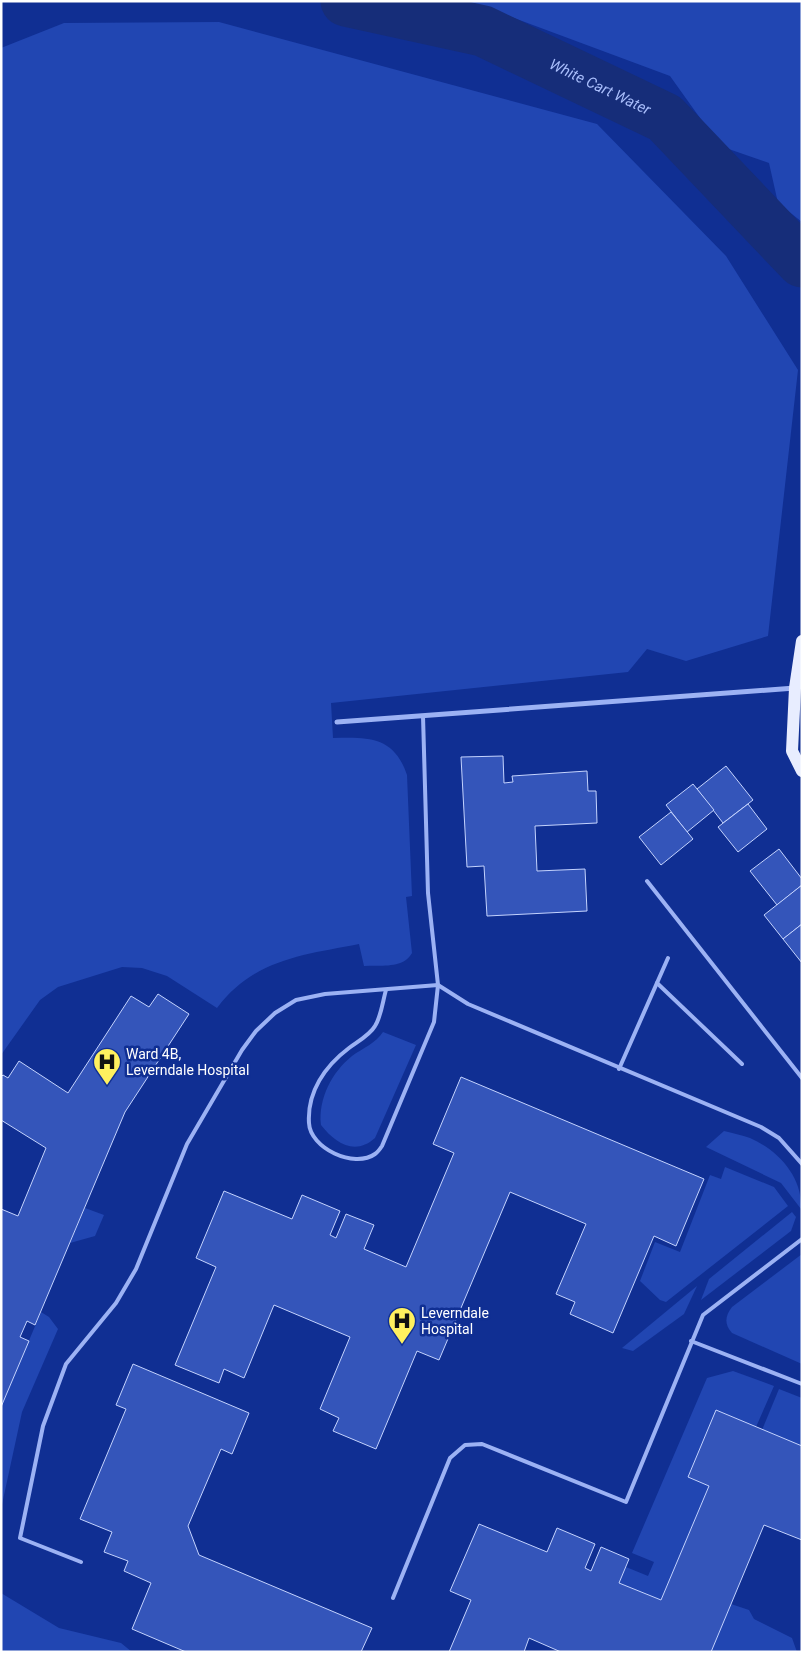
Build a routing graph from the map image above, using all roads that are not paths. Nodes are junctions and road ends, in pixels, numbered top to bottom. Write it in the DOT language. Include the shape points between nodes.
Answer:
graph roads {
  1 [pos="802,641"];
  2 [pos="798,693"];
  3 [pos="423,716"];
  4 [pos="337,722"];
  5 [pos="802,771"];
  6 [pos="648,882"];
  7 [pos="668,958"];
  8 [pos="657,983"];
  9 [pos="438,985"];
  10 [pos="386,990"];
  11 [pos="742,1064"];
  12 [pos="619,1069"];
  13 [pos="802,1078"];
  14 [pos="802,1164"];
  15 [pos="802,1239"];
  16 [pos="691,1342"];
  17 [pos="802,1384"];
  18 [pos="80,1562"];
  19 [pos="392,1598"];
  1 -- 2 [label="main road"];
  2 -- 3 [label="street"];
  2 -- 5 [label="main road" via="792,751"];
  3 -- 4 [label="street"];
  3 -- 9 [label="lane" via="428,893"];
  6 -- 13 [label="lane"];
  7 -- 8 [label="lane"];
  8 -- 11 [label="lane"];
  8 -- 12 [label="lane"];
  9 -- 10 [label="lane"];
  9 -- 10 [label="lane" via="434,1022 382,1146 374,1155 351,1159 332,1153 316,1141 309,1125 310,1107 322,1075 342,1053 375,1026"];
  9 -- 12 [label="lane" via="468,1004"];
  10 -- 18 [label="lane" via="325,994 296,1000 256,1031 187,1144 136,1269 116,1303 66,1364 43,1426 20,1538"];
  12 -- 14 [label="lane" via="761,1127 779,1138"];
  15 -- 16 [label="lane" via="703,1315"];
  16 -- 17 [label="lane"];
  16 -- 19 [label="lane" via="626,1502 482,1444 465,1445 450,1458"];
}
